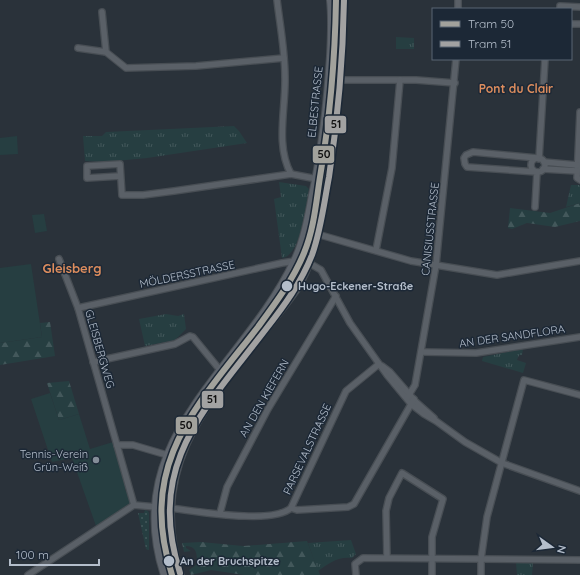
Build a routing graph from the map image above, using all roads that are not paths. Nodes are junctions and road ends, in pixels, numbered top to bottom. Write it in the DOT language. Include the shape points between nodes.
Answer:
graph roads {
  1 [pos="277,0"];
  2 [pos="332,0"];
  3 [pos="343,0"];
  4 [pos="580,7"];
  5 [pos="560,8"];
  6 [pos="102,12"];
  7 [pos="78,48"];
  8 [pos="106,52"];
  9 [pos="284,58"];
  10 [pos="456,60"];
  11 [pos="546,60"];
  12 [pos="340,80"];
  13 [pos="400,80"];
  14 [pos="455,83"];
  15 [pos="580,112"];
  16 [pos="541,162"];
  17 [pos="577,168"];
  18 [pos="537,172"];
  19 [pos="291,174"];
  20 [pos="120,176"];
  21 [pos="317,179"];
  22 [pos="578,179"];
  23 [pos="535,207"];
  24 [pos="317,234"];
  25 [pos="376,250"];
  26 [pos="59,259"];
  27 [pos="580,261"];
  28 [pos="302,262"];
  29 [pos="436,266"];
  30 [pos="336,296"];
  31 [pos="78,308"];
  32 [pos="580,337"];
  33 [pos="422,352"];
  34 [pos="93,362"];
  35 [pos="379,364"];
  36 [pos="220,370"];
  37 [pos="580,395"];
  38 [pos="408,396"];
  39 [pos="412,401"];
  40 [pos="117,445"];
  41 [pos="167,455"];
  42 [pos="502,463"];
  43 [pos="580,490"];
  44 [pos="134,505"];
  45 [pos="156,507"];
  46 [pos="170,508"];
  47 [pos="291,508"];
  48 [pos="220,513"];
  49 [pos="387,558"];
  50 [pos="432,558"];
  51 [pos="481,559"];
  52 [pos="580,560"];
  53 [pos="28,575"];
  54 [pos="165,575"];
  55 [pos="180,575"];
  56 [pos="356,575"];
  57 [pos="432,575"];
  58 [pos="481,575"];
  1 -- 9 [label="street"];
  2 -- 21 [label="main road, ELBESTRASSE" via="329,88"];
  3 -- 12 [label="main road, ELBESTRASSE"];
  4 -- 5 [label="street"];
  6 -- 8 [label="street"];
  7 -- 8 [label="street"];
  8 -- 9 [label="street" via="126,68"];
  9 -- 19 [label="street" via="284,157"];
  10 -- 14 [label="street, CANISIUSSTRASSE"];
  11 -- 16 [label="street"];
  12 -- 13 [label="street"];
  12 -- 24 [label="main road, ELBESTRASSE"];
  13 -- 14 [label="street"];
  13 -- 25 [label="street" via="392,168"];
  14 -- 29 [label="street, CANISIUSSTRASSE"];
  15 -- 17 [label="street"];
  16 -- 17 [label="street"];
  16 -- 18 [label="street"];
  16 -- 18 [label="street" via="532,161 531,166"];
  16 -- 18 [label="street" via="473,152 466,154 464,158 467,167"];
  17 -- 22 [label="street"];
  18 -- 23 [label="street"];
  19 -- 20 [label="street" via="143,195 122,195"];
  19 -- 21 [label="street"];
  20 -- 20 [label="street" via="120,164 86,166 87,178"];
  21 -- 28 [label="main road, ELBESTRASSE"];
  24 -- 25 [label="street"];
  24 -- 28 [label="main road, ELBESTRASSE"];
  25 -- 29 [label="street"];
  26 -- 31 [label="street, GLEISBERGWEG"];
  27 -- 29 [label="street" via="497,274"];
  28 -- 30 [label="street" via="321,270"];
  28 -- 31 [label="street, MÖLDERSSTRASSE"];
  28 -- 36 [label="main road, ELBESTRASSE" via="289,272 264,312"];
  28 -- 46 [label="main road" via="306,272 296,289 202,412 192,429 179,456"];
  29 -- 33 [label="street, CANISIUSSTRASSE"];
  30 -- 35 [label="street" via="350,323"];
  30 -- 48 [label="street, AN DEN KIEFERN" via="268,409 226,487"];
  31 -- 34 [label="street, GLEISBERGWEG"];
  32 -- 33 [label="street, AN DER SANDFLORA" via="476,353"];
  33 -- 38 [label="street, CANISIUSSTRASSE" via="416,385"];
  34 -- 36 [label="street" via="175,344 193,336"];
  34 -- 40 [label="street, GLEISBERGWEG"];
  35 -- 38 [label="street"];
  35 -- 47 [label="street, PARSEVALSTRASSE" via="346,391"];
  36 -- 41 [label="main road" via="185,418"];
  37 -- 42 [label="street" via="524,380"];
  38 -- 39 [label="street"];
  39 -- 42 [label="street" via="424,414"];
  39 -- 47 [label="street" via="354,504 348,507 297,510"];
  40 -- 41 [label="street" via="133,445"];
  40 -- 44 [label="street, GLEISBERGWEG"];
  41 -- 45 [label="main road"];
  42 -- 43 [label="street"];
  42 -- 51 [label="street" via="487,517"];
  44 -- 45 [label="street"];
  44 -- 53 [label="street"];
  45 -- 54 [label="main road" via="155,529"];
  46 -- 48 [label="street, PARSEVALSTRASSE"];
  46 -- 55 [label="main road" via="170,527"];
  47 -- 48 [label="street, PARSEVALSTRASSE" via="282,514 250,516"];
  49 -- 50 [label="street"];
  49 -- 50 [label="street" via="388,498 402,473 443,499 432,537"];
  49 -- 56 [label="street" via="359,559 354,564"];
  50 -- 51 [label="street"];
  50 -- 57 [label="street"];
  51 -- 52 [label="street"];
  51 -- 58 [label="street"];
}
